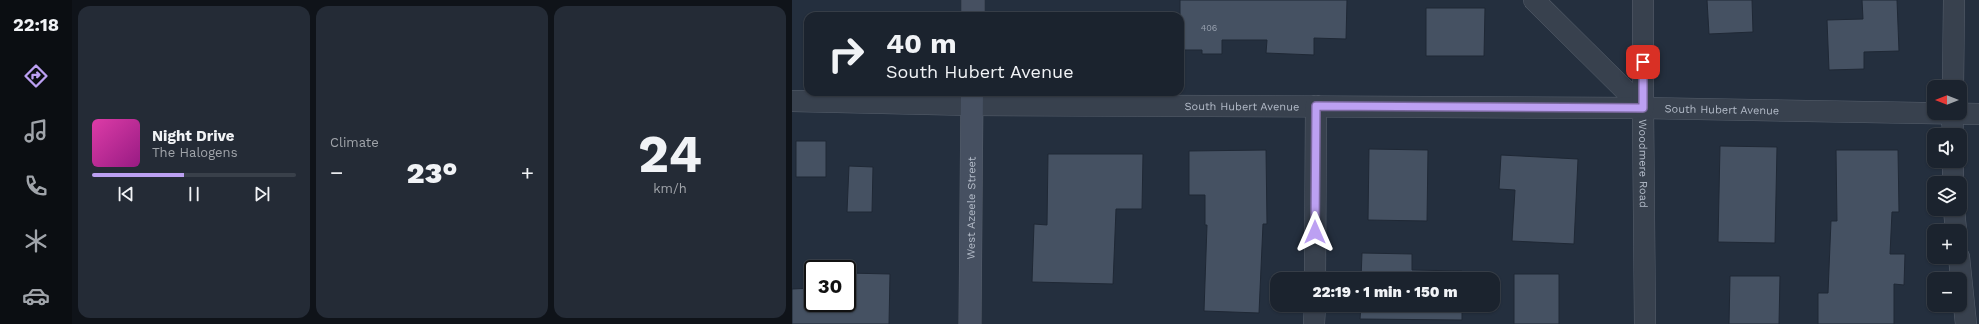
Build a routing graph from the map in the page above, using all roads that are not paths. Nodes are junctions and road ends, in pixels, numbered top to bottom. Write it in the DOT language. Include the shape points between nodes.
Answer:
graph roads {
  1 [pos="973,0"];
  2 [pos="1534,0"];
  3 [pos="1643,0"];
  4 [pos="1954,0"];
  5 [pos="973,12"];
  6 [pos="1953,80"];
  7 [pos="972,98"];
  8 [pos="792,101"];
  9 [pos="1316,106"];
  10 [pos="1643,108"];
  11 [pos="1927,113"];
  12 [pos="1967,114"];
  13 [pos="1979,114"];
  14 [pos="1960,264"];
  15 [pos="1315,272"];
  16 [pos="1315,312"];
  17 [pos="970,324"];
  18 [pos="1314,324"];
  19 [pos="1645,324"];
  20 [pos="1966,324"];
  1 -- 5 [label="street"];
  2 -- 10 [label="street, Woodmere Road"];
  3 -- 10 [label="street"];
  4 -- 6 [label="street"];
  7 -- 8 [label="street, South Hubert Avenue"];
  7 -- 9 [label="street, South Hubert Avenue"];
  7 -- 17 [label="street, West Azeele Street"];
  9 -- 10 [label="street, South Hubert Avenue"];
  9 -- 15 [label="street"];
  10 -- 11 [label="street, South Hubert Avenue"];
  10 -- 19 [label="street, Woodmere Road"];
  12 -- 13 [label="street, South Hubert Avenue"];
  14 -- 20 [label="street"];
  16 -- 18 [label="street"];
}
